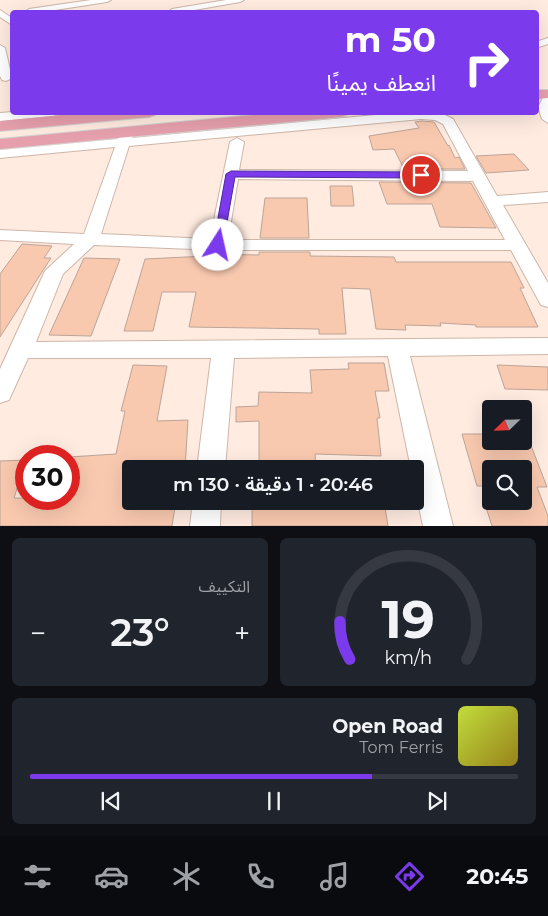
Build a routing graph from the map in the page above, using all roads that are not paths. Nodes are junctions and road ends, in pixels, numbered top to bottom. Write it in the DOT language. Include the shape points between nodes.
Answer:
graph roads {
  1 [pos="107,0"];
  2 [pos="210,0"];
  3 [pos="243,1"];
  4 [pos="225,4"];
  5 [pos="42,10"];
  6 [pos="185,10"];
  7 [pos="202,10"];
  8 [pos="4,46"];
  9 [pos="6,78"];
  10 [pos="548,98"];
  11 [pos="22,115"];
  12 [pos="117,115"];
  13 [pos="283,115"];
  14 [pos="0,117"];
  15 [pos="245,117"];
  16 [pos="548,119"];
  17 [pos="0,126"];
  18 [pos="126,137"];
  19 [pos="237,142"];
  20 [pos="0,144"];
  21 [pos="0,154"];
  22 [pos="231,174"];
  23 [pos="478,176"];
  24 [pos="548,197"];
  25 [pos="492,201"];
  26 [pos="0,235"];
  27 [pos="91,238"];
  28 [pos="218,245"];
  29 [pos="517,245"];
  30 [pos="542,278"];
  31 [pos="548,300"];
  32 [pos="548,346"];
  33 [pos="397,348"];
  34 [pos="22,350"];
  35 [pos="223,350"];
  36 [pos="0,393"];
  37 [pos="212,460"];
  38 [pos="206,510"];
  39 [pos="205,526"];
  40 [pos="438,526"];
  1 -- 5 [label="street"];
  2 -- 4 [label="street"];
  3 -- 4 [label="street"];
  4 -- 6 [label="street"];
  4 -- 7 [label="street"];
  8 -- 9 [label="street"];
  10 -- 16 [label="street" via="544,107"];
  11 -- 14 [label="street"];
  12 -- 17 [label="main road"];
  13 -- 15 [label="main road"];
  15 -- 18 [label="main road"];
  18 -- 20 [label="main road"];
  18 -- 21 [label="street"];
  18 -- 23 [label="street" via="432,115 448,122"];
  18 -- 27 [label="street"];
  19 -- 22 [label="street"];
  22 -- 23 [label="street"];
  22 -- 28 [label="street"];
  23 -- 25 [label="street"];
  24 -- 25 [label="street"];
  25 -- 29 [label="street"];
  26 -- 27 [label="street"];
  27 -- 28 [label="street"];
  27 -- 34 [label="street" via="55,271"];
  28 -- 29 [label="street"];
  29 -- 30 [label="street"];
  30 -- 31 [label="street"];
  32 -- 33 [label="street"];
  33 -- 35 [label="street"];
  33 -- 40 [label="street"];
  34 -- 35 [label="street"];
  34 -- 36 [label="street"];
  35 -- 37 [label="street"];
  38 -- 39 [label="street"];
}
